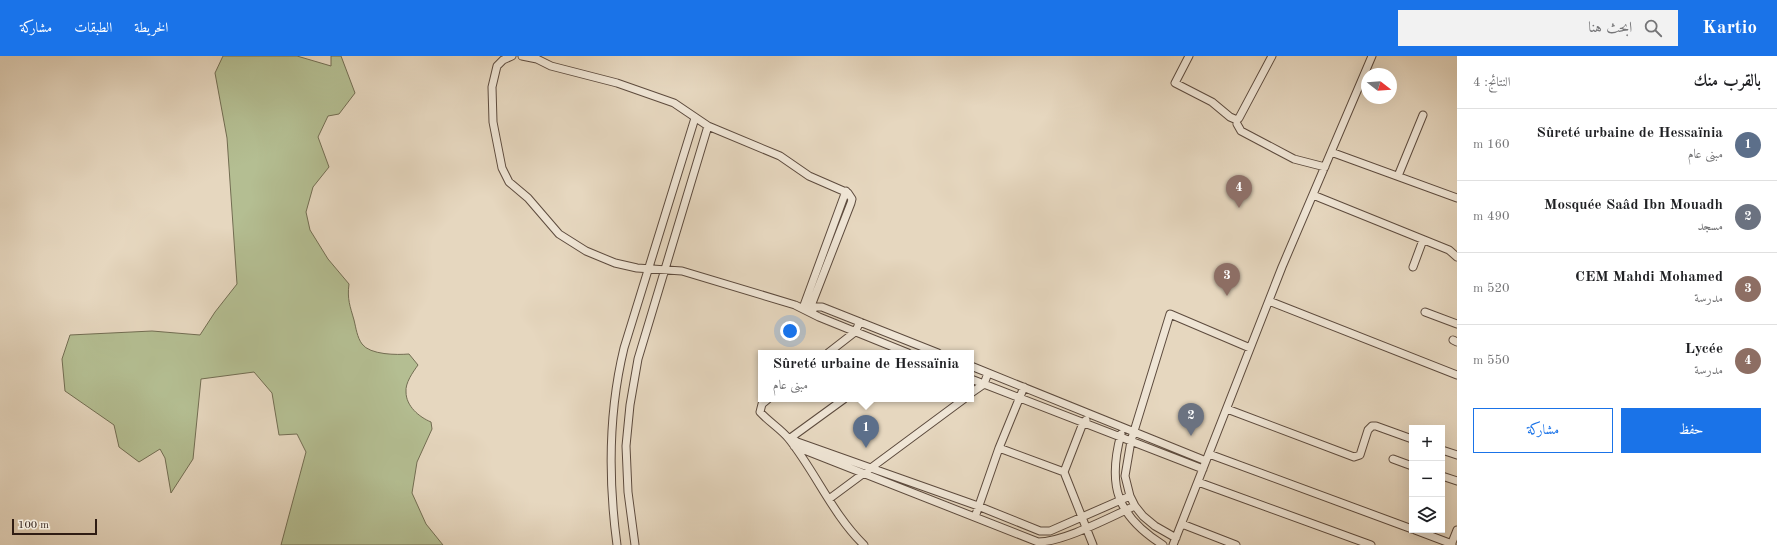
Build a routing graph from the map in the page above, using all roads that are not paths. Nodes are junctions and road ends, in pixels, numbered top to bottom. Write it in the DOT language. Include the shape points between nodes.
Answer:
graph roads {
  1 [pos="512,56"];
  2 [pos="522,56"];
  3 [pos="1189,56"];
  4 [pos="1272,56"];
  5 [pos="1367,56"];
  6 [pos="1372,56"];
  7 [pos="1367,67"];
  8 [pos="1423,115"];
  9 [pos="696,118"];
  10 [pos="1237,124"];
  11 [pos="708,126"];
  12 [pos="1331,152"];
  13 [pos="1325,167"];
  14 [pos="1398,176"];
  15 [pos="846,191"];
  16 [pos="1312,196"];
  17 [pos="1457,198"];
  18 [pos="1423,240"];
  19 [pos="822,256"];
  20 [pos="1457,257"];
  21 [pos="830,259"];
  22 [pos="1413,267"];
  23 [pos="649,268"];
  24 [pos="665,269"];
  25 [pos="1269,301"];
  26 [pos="808,310"];
  27 [pos="1425,312"];
  28 [pos="860,322"];
  29 [pos="1457,324"];
  30 [pos="855,332"];
  31 [pos="910,342"];
  32 [pos="1250,348"];
  33 [pos="832,350"];
  34 [pos="899,350"];
  35 [pos="907,350"];
  36 [pos="930,350"];
  37 [pos="974,367"];
  38 [pos="988,373"];
  39 [pos="1457,375"];
  40 [pos="974,380"];
  41 [pos="984,384"];
  42 [pos="1024,387"];
  43 [pos="974,392"];
  44 [pos="1019,398"];
  45 [pos="764,402"];
  46 [pos="840,402"];
  47 [pos="960,402"];
  48 [pos="1226,409"];
  49 [pos="1092,416"];
  50 [pos="1083,423"];
  51 [pos="1123,428"];
  52 [pos="1133,432"];
  53 [pos="1120,437"];
  54 [pos="1409,438"];
  55 [pos="1131,441"];
  56 [pos="793,442"];
  57 [pos="999,448"];
  58 [pos="1445,451"];
  59 [pos="1457,455"];
  60 [pos="1208,458"];
  61 [pos="1393,459"];
  62 [pos="1409,465"];
  63 [pos="871,468"];
  64 [pos="1203,469"];
  65 [pos="1064,472"];
  66 [pos="864,473"];
  67 [pos="1445,477"];
  68 [pos="1457,481"];
  69 [pos="1198,482"];
  70 [pos="1130,496"];
  71 [pos="829,498"];
  72 [pos="1120,500"];
  73 [pos="978,506"];
  74 [pos="1136,506"];
  75 [pos="1125,511"];
  76 [pos="975,517"];
  77 [pos="1082,517"];
  78 [pos="1182,524"];
  79 [pos="1086,528"];
  80 [pos="1409,529"];
  81 [pos="1457,530"];
  82 [pos="1040,531"];
  83 [pos="1050,531"];
  84 [pos="1421,533"];
  85 [pos="1176,538"];
  86 [pos="1037,543"];
  87 [pos="1047,543"];
  88 [pos="1452,544"];
  89 [pos="618,545"];
  90 [pos="635,545"];
  91 [pos="864,545"];
  92 [pos="1093,545"];
  93 [pos="1163,545"];
  94 [pos="1173,545"];
  95 [pos="1236,545"];
  96 [pos="1370,545"];
  1 -- 23 [label="street" via="503,60 495,70 492,96 493,122 502,168 507,179 532,202 559,234 576,246 615,263"];
  2 -- 9 [label="street" via="537,58 551,66 637,89 678,105"];
  3 -- 4 [label="street" via="1175,83 1212,102 1237,120"];
  5 -- 7 [label="street"];
  6 -- 7 [label="street"];
  7 -- 12 [label="street"];
  8 -- 14 [label="street"];
  9 -- 11 [label="street"];
  9 -- 23 [label="street"];
  10 -- 13 [label="street" via="1241,131 1294,159"];
  11 -- 15 [label="street" via="780,156 809,176"];
  11 -- 24 [label="street"];
  12 -- 13 [label="street"];
  12 -- 14 [label="street"];
  13 -- 16 [label="street"];
  14 -- 17 [label="street"];
  15 -- 19 [label="street"];
  15 -- 21 [label="street" via="852,201"];
  16 -- 18 [label="street"];
  16 -- 25 [label="street"];
  18 -- 20 [label="street" via="1449,250"];
  18 -- 22 [label="street"];
  19 -- 21 [label="street"];
  19 -- 26 [label="street"];
  21 -- 26 [label="street"];
  23 -- 24 [label="street"];
  23 -- 89 [label="street" via="624,348 612,410 612,502"];
  24 -- 26 [label="street" via="682,271"];
  24 -- 90 [label="street" via="638,359 630,405 626,446 628,492"];
  25 -- 32 [label="street"];
  25 -- 39 [label="street"];
  26 -- 28 [label="street" via="820,306"];
  26 -- 30 [label="street"];
  27 -- 29 [label="street"];
  28 -- 30 [label="street"];
  28 -- 31 [label="street"];
  30 -- 33 [label="street"];
  30 -- 34 [label="street"];
  31 -- 35 [label="street"];
  31 -- 36 [label="street"];
  32 -- 48 [label="street"];
  32 -- 52 [label="street" via="1170,314"];
  37 -- 38 [label="street"];
  38 -- 41 [label="street"];
  38 -- 42 [label="street"];
  40 -- 41 [label="street"];
  41 -- 43 [label="street"];
  41 -- 44 [label="street"];
  42 -- 44 [label="street"];
  42 -- 49 [label="street"];
  44 -- 50 [label="street"];
  44 -- 57 [label="street"];
  45 -- 56 [label="street" via="760,412"];
  46 -- 56 [label="street"];
  47 -- 63 [label="street"];
  48 -- 54 [label="street" via="1354,457 1360,455 1368,430 1372,426"];
  48 -- 60 [label="street"];
  49 -- 50 [label="street"];
  49 -- 51 [label="street"];
  50 -- 53 [label="street"];
  50 -- 65 [label="street"];
  51 -- 52 [label="street"];
  51 -- 53 [label="street"];
  52 -- 55 [label="street"];
  52 -- 60 [label="street"];
  53 -- 55 [label="street"];
  53 -- 72 [label="street" via="1115,476"];
  55 -- 64 [label="street"];
  55 -- 70 [label="street" via="1125,476"];
  56 -- 63 [label="street"];
  56 -- 66 [label="street"];
  56 -- 71 [label="street"];
  57 -- 65 [label="street"];
  57 -- 73 [label="street"];
  58 -- 59 [label="street"];
  60 -- 64 [label="street"];
  60 -- 80 [label="street"];
  61 -- 62 [label="street"];
  63 -- 66 [label="street"];
  63 -- 73 [label="street"];
  64 -- 69 [label="street"];
  65 -- 77 [label="street"];
  66 -- 71 [label="street"];
  66 -- 76 [label="street"];
  67 -- 68 [label="street"];
  69 -- 78 [label="street"];
  69 -- 96 [label="street"];
  70 -- 72 [label="street"];
  70 -- 74 [label="street"];
  71 -- 91 [label="street" via="856,538"];
  72 -- 75 [label="street"];
  72 -- 77 [label="street"];
  73 -- 76 [label="street"];
  73 -- 82 [label="street"];
  74 -- 75 [label="street"];
  74 -- 85 [label="street" via="1155,526"];
  75 -- 79 [label="street"];
  75 -- 93 [label="street" via="1146,534"];
  76 -- 86 [label="street"];
  77 -- 79 [label="street"];
  77 -- 83 [label="street"];
  78 -- 85 [label="street"];
  78 -- 95 [label="street"];
  79 -- 87 [label="street"];
  79 -- 92 [label="street"];
  81 -- 88 [label="street"];
  82 -- 83 [label="street"];
  82 -- 86 [label="street"];
  83 -- 87 [label="street"];
  84 -- 88 [label="street"];
  85 -- 94 [label="street"];
  86 -- 87 [label="street"];
}
